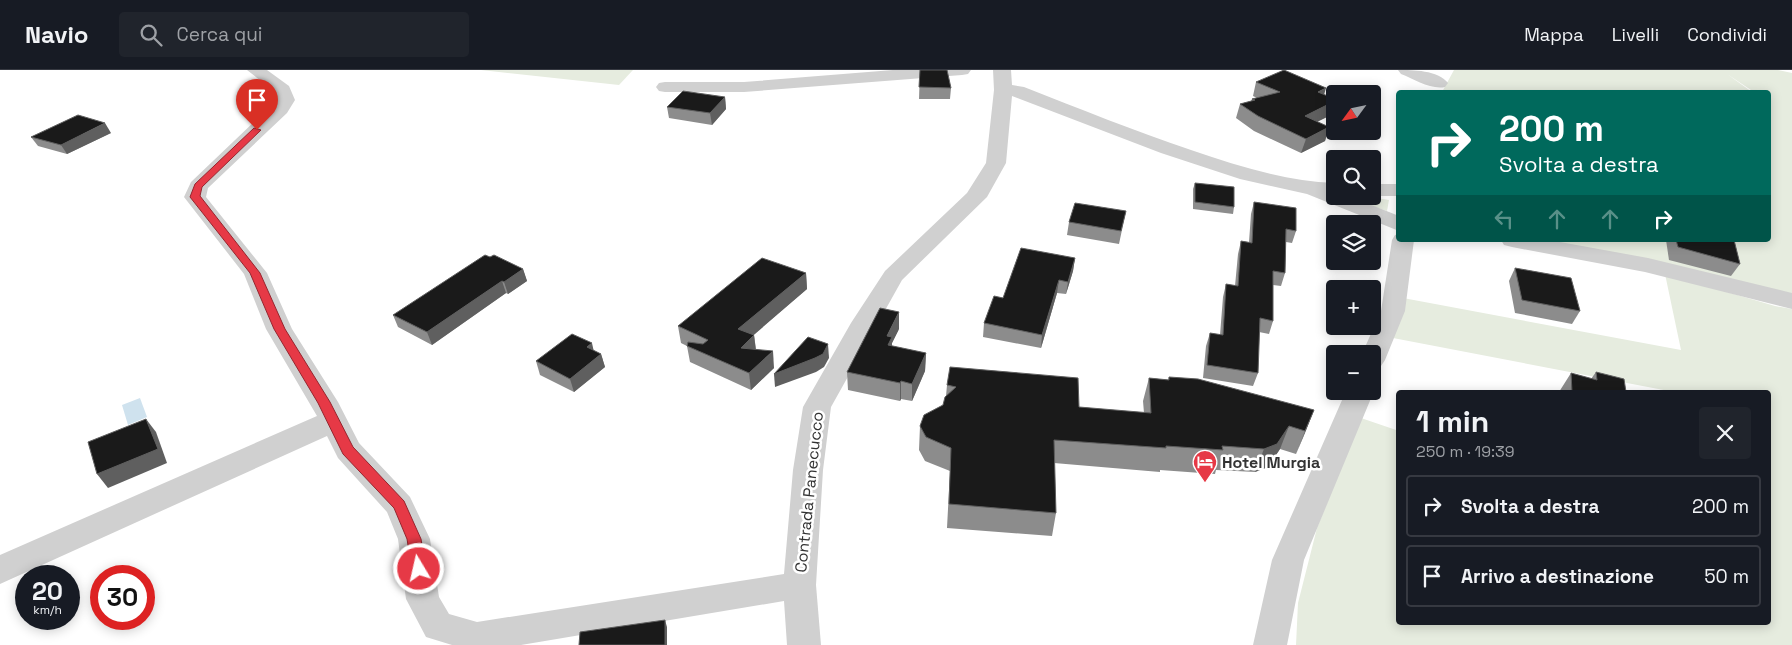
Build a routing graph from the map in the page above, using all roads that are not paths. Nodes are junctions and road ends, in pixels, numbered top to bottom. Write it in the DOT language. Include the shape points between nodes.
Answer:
graph roads {
  1 [pos="256,70"];
  2 [pos="962,70"];
  3 [pos="1407,70"];
  4 [pos="1003,80"];
  5 [pos="1439,82"];
  6 [pos="665,87"];
  7 [pos="1312,189"];
  8 [pos="1326,190"];
  9 [pos="1381,190"];
  10 [pos="1396,190"];
  11 [pos="1396,223"];
  12 [pos="1403,242"];
  13 [pos="1522,242"];
  14 [pos="1792,301"];
  15 [pos="1378,345"];
  16 [pos="1356,400"];
  17 [pos="333,421"];
  18 [pos="0,570"];
  19 [pos="800,585"];
  20 [pos="804,645"];
  21 [pos="1270,645"];
  1 -- 17 [label="street" via="283,90 286,100 198,186 195,197 255,273 279,329"];
  2 -- 6 [label="street" via="744,87"];
  3 -- 5 [label="street"];
  4 -- 7 [label="street" via="1018,91 1164,149 1263,180"];
  4 -- 19 [label="street, Contrada Panecucco" via="996,164 976,197 893,276 817,407 808,470"];
  7 -- 8 [label="street"];
  7 -- 11 [label="street"];
  9 -- 10 [label="street"];
  12 -- 15 [label="street" via="1393,311"];
  13 -- 14 [label="street" via="1648,266"];
  16 -- 21 [label="street" via="1288,560"];
  17 -- 18 [label="street"];
  17 -- 19 [label="street" via="348,450 399,505 414,539 423,599 438,626 477,637"];
  19 -- 20 [label="street, Contrada Panecucco"];
}
